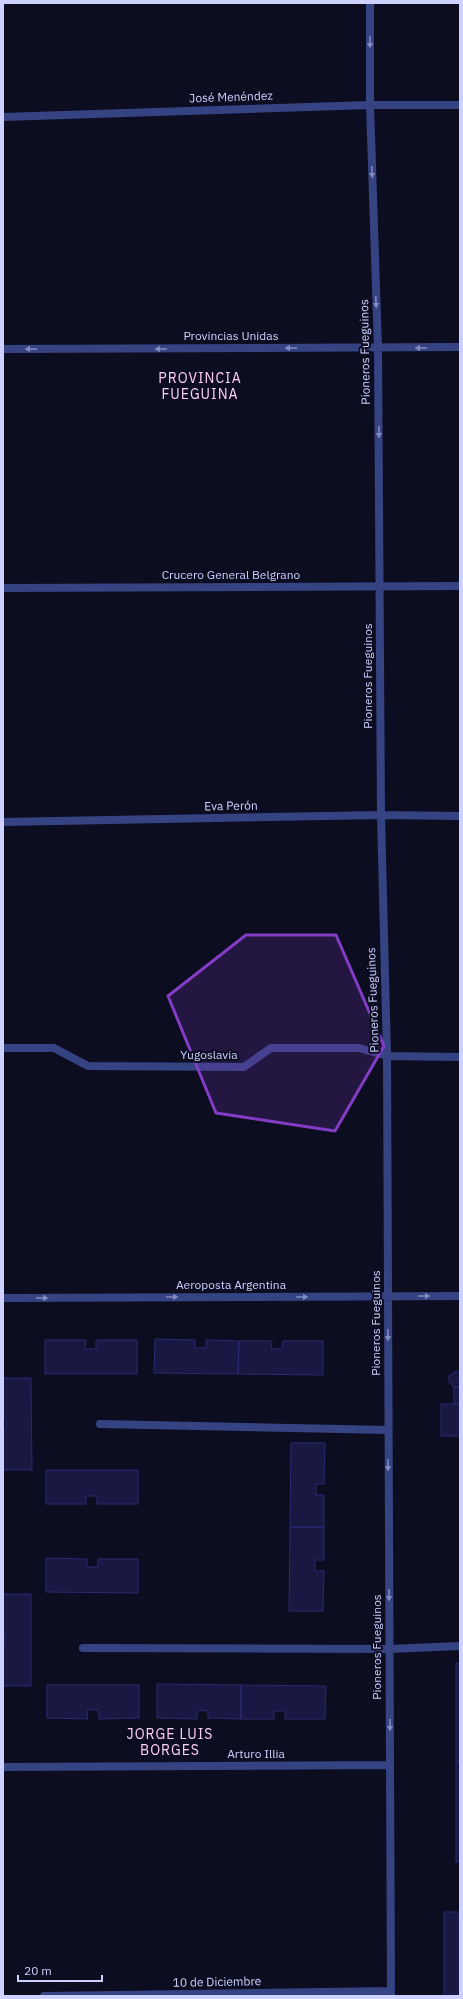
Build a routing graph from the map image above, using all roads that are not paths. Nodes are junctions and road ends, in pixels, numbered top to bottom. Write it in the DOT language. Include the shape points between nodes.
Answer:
graph roads {
  1 [pos="370,3"];
  2 [pos="370,105"];
  3 [pos="460,105"];
  4 [pos="3,117"];
  5 [pos="460,347"];
  6 [pos="378,348"];
  7 [pos="3,350"];
  8 [pos="460,586"];
  9 [pos="380,587"];
  10 [pos="3,588"];
  11 [pos="381,815"];
  12 [pos="460,816"];
  13 [pos="3,822"];
  14 [pos="3,1048"];
  15 [pos="387,1056"];
  16 [pos="460,1057"];
  17 [pos="387,1296"];
  18 [pos="460,1296"];
  19 [pos="3,1298"];
  20 [pos="100,1424"];
  21 [pos="388,1430"];
  22 [pos="460,1646"];
  23 [pos="83,1648"];
  24 [pos="389,1649"];
  25 [pos="390,1765"];
  26 [pos="3,1768"];
  27 [pos="392,1994"];
  28 [pos="44,1996"];
  1 -- 2 [label="street, Pioneros Fueguinos, one-way"];
  2 -- 3 [label="street, José Menéndez"];
  2 -- 4 [label="street, José Menéndez"];
  2 -- 6 [label="street, Pioneros Fueguinos, one-way"];
  5 -- 6 [label="street, Provincias Unidas, one-way"];
  6 -- 7 [label="street, Provincias Unidas, one-way"];
  6 -- 9 [label="street, Pioneros Fueguinos, one-way"];
  8 -- 9 [label="street, Crucero General Belgrano"];
  9 -- 10 [label="street, Crucero General Belgrano"];
  9 -- 11 [label="street, Pioneros Fueguinos"];
  11 -- 12 [label="street, Eva Perón"];
  11 -- 13 [label="street, Eva Perón"];
  11 -- 15 [label="street, Pioneros Fueguinos"];
  14 -- 15 [label="street, Yugoslavia" via="54,1048 88,1066 244,1067 271,1048 360,1048"];
  15 -- 16 [label="street, Yugoslavia"];
  15 -- 17 [label="street, Pioneros Fueguinos"];
  17 -- 18 [label="street, Aeroposta Argentina, one-way"];
  19 -- 17 [label="street, Aeroposta Argentina, one-way"];
  17 -- 21 [label="street, Pioneros Fueguinos, one-way"];
  20 -- 21 [label="street"];
  21 -- 24 [label="street, Pioneros Fueguinos, one-way"];
  22 -- 24 [label="street"];
  23 -- 24 [label="street"];
  24 -- 25 [label="street, Pioneros Fueguinos, one-way"];
  25 -- 26 [label="street, Arturo Illia"];
  25 -- 27 [label="street, Pioneros Fueguinos"];
  27 -- 28 [label="street, 10 de Diciembre"];
}
